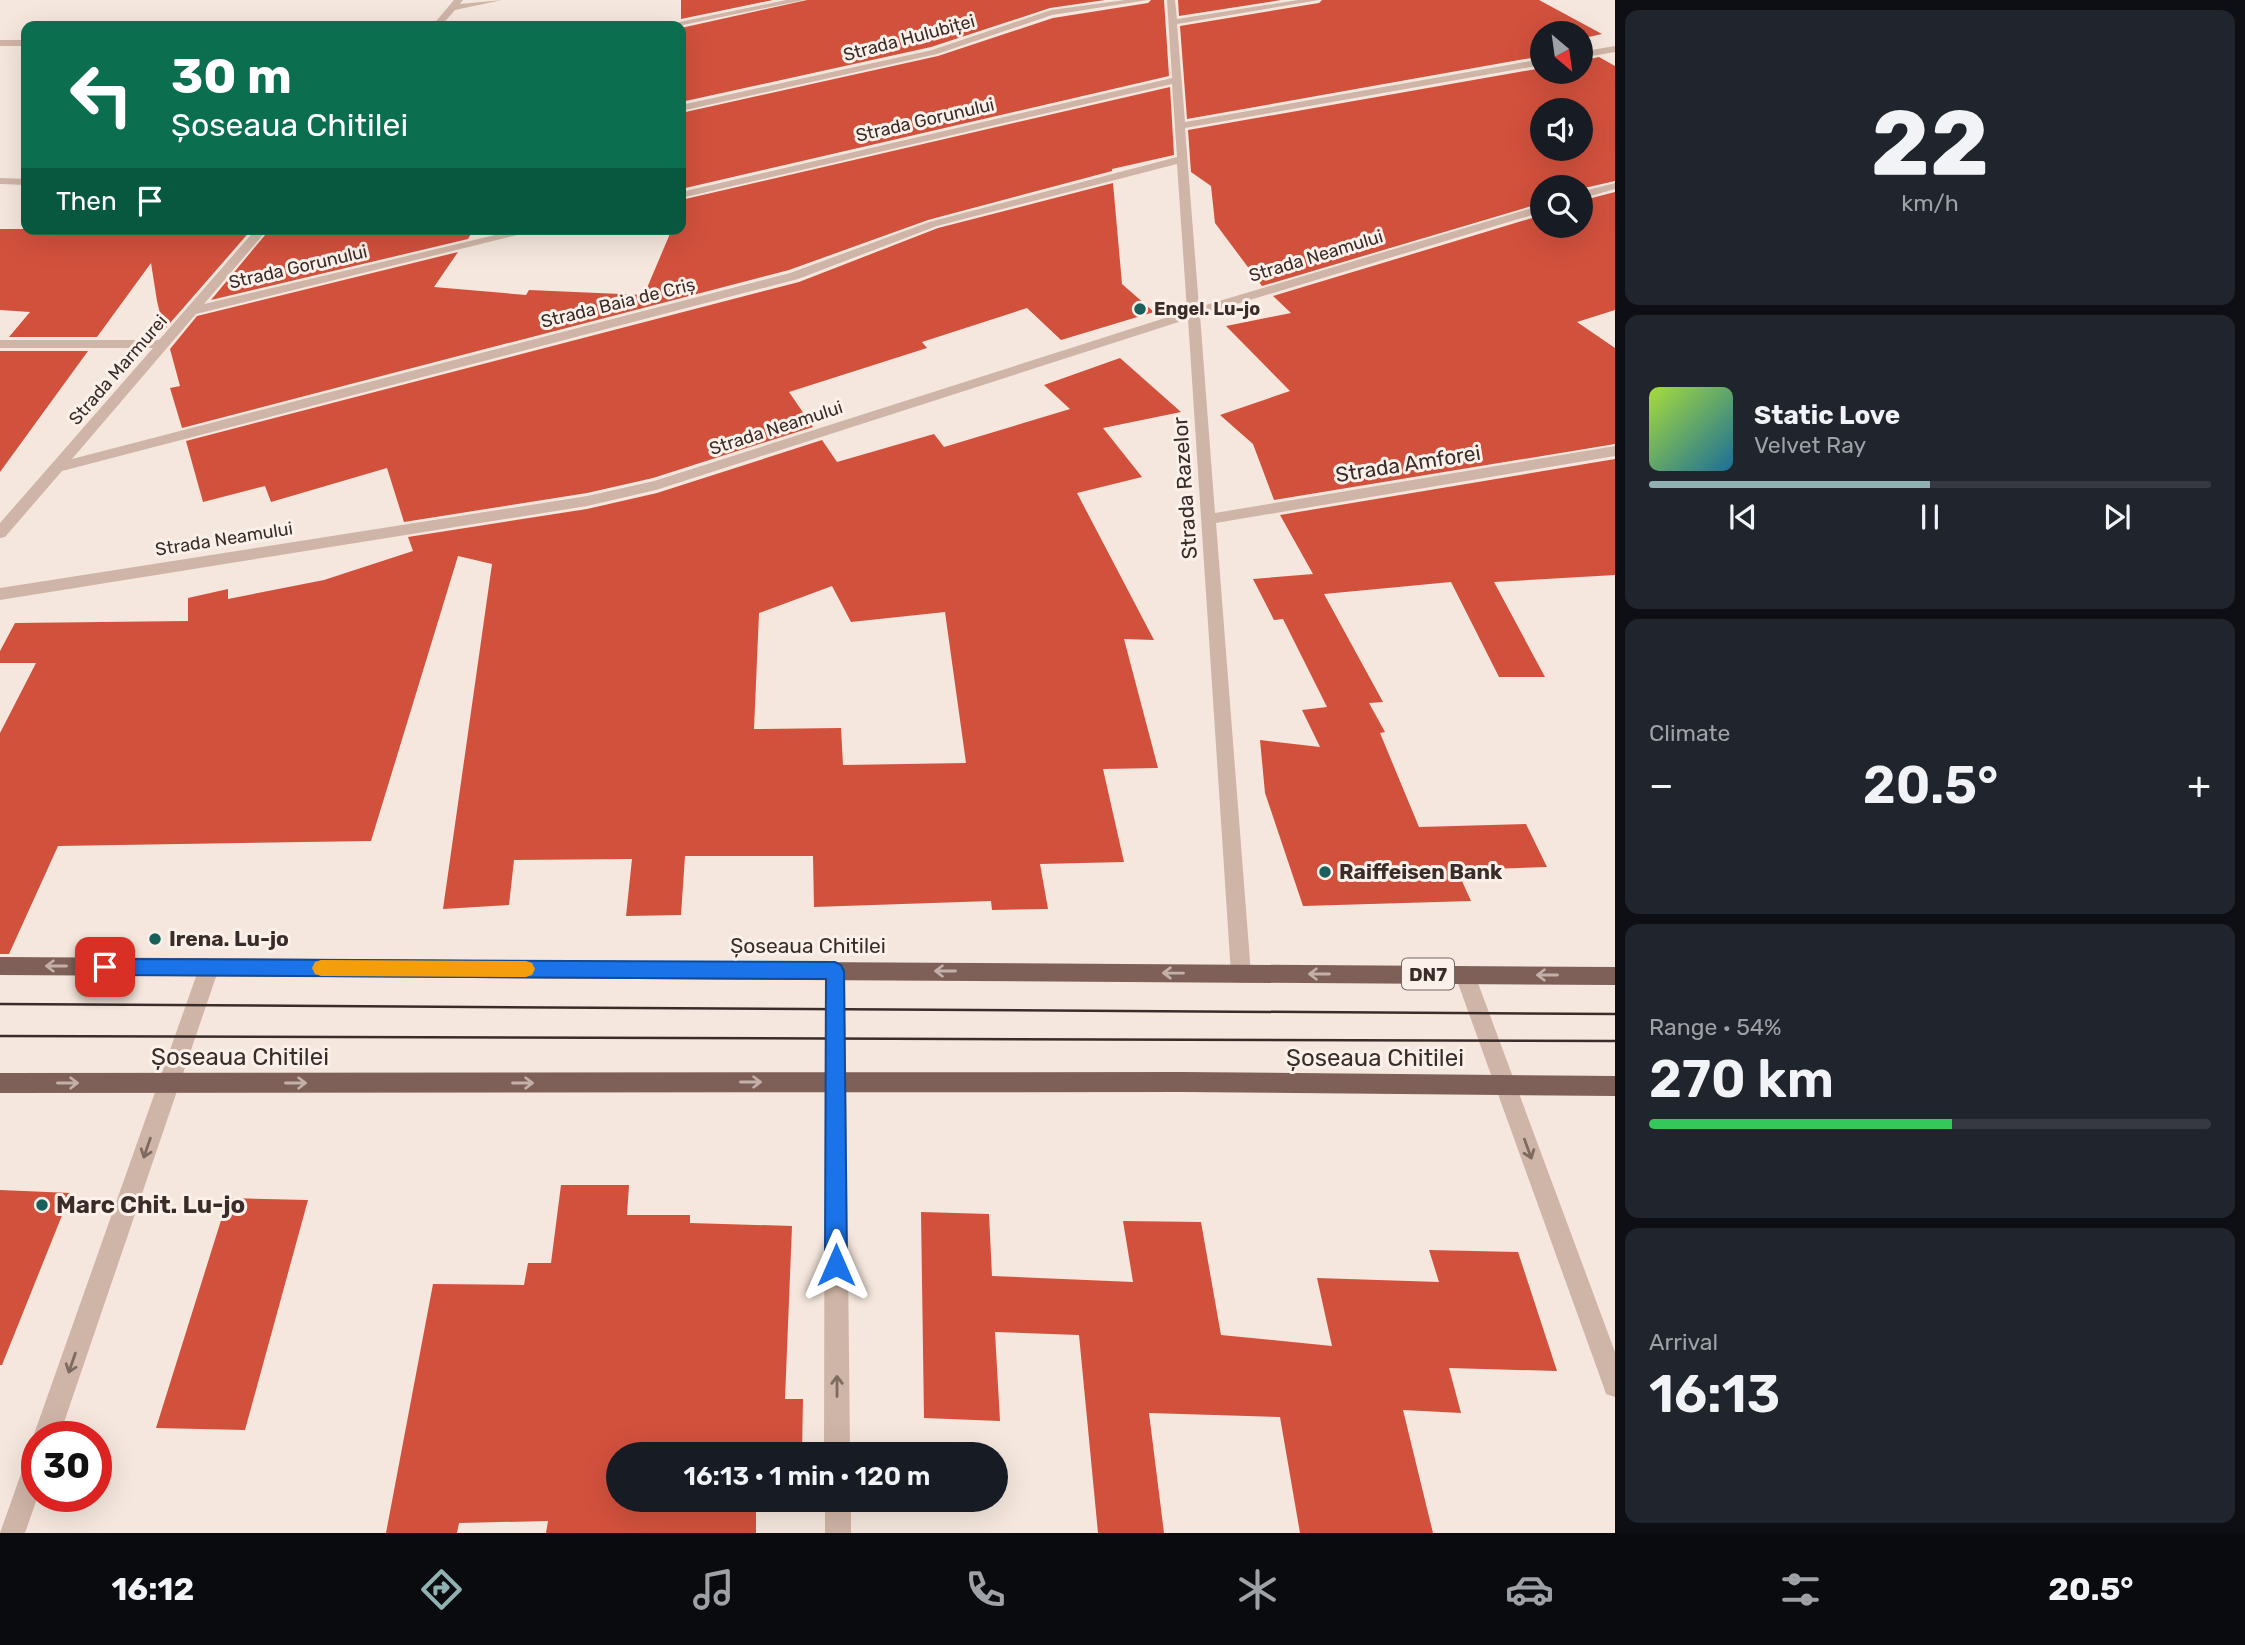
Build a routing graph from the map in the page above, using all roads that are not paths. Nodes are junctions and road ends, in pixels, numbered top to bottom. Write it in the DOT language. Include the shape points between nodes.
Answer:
graph roads {
  1 [pos="459,0"];
  2 [pos="498,0"];
  3 [pos="800,0"];
  4 [pos="1144,0"];
  5 [pos="1171,0"];
  6 [pos="1315,0"];
  7 [pos="452,8"];
  8 [pos="440,21"];
  9 [pos="686,22"];
  10 [pos="1172,22"];
  11 [pos="0,43"];
  12 [pos="21,43"];
  13 [pos="1615,49"];
  14 [pos="1593,53"];
  15 [pos="1530,64"];
  16 [pos="1177,80"];
  17 [pos="686,107"];
  18 [pos="1180,126"];
  19 [pos="1183,159"];
  20 [pos="0,181"];
  21 [pos="21,182"];
  22 [pos="1615,186"];
  23 [pos="1593,192"];
  24 [pos="686,194"];
  25 [pos="1530,212"];
  26 [pos="257,235"];
  27 [pos="511,235"];
  28 [pos="191,311"];
  29 [pos="1194,313"];
  30 [pos="0,344"];
  31 [pos="163,344"];
  32 [pos="1615,451"];
  33 [pos="58,467"];
  34 [pos="1209,519"];
  35 [pos="1,532"];
  36 [pos="0,594"];
  37 [pos="0,966"];
  38 [pos="209,968"];
  39 [pos="835,971"];
  40 [pos="1241,974"];
  41 [pos="1465,975"];
  42 [pos="1615,976"];
  43 [pos="835,1082"];
  44 [pos="0,1083"];
  45 [pos="169,1083"];
  46 [pos="1505,1084"];
  47 [pos="1615,1086"];
  48 [pos="1615,1385"];
  49 [pos="52,1421"];
  50 [pos="837,1442"];
  51 [pos="21,1508"];
  52 [pos="838,1512"];
  53 [pos="12,1533"];
  54 [pos="838,1533"];
  1 -- 7 [label="street"];
  2 -- 7 [label="street"];
  3 -- 9 [label="street"];
  4 -- 17 [label="street, Strada Hulubiței" via="1051,13 934,52"];
  5 -- 10 [label="street, Strada Razelor"];
  6 -- 10 [label="street"];
  7 -- 8 [label="street"];
  10 -- 16 [label="street, Strada Razelor"];
  11 -- 12 [label="street"];
  13 -- 14 [label="street"];
  15 -- 18 [label="street"];
  16 -- 18 [label="street, Strada Razelor"];
  16 -- 24 [label="street, Strada Gorunului"];
  18 -- 19 [label="street, Strada Razelor"];
  19 -- 29 [label="street, Strada Razelor"];
  19 -- 33 [label="street, Strada Baia de Criș" via="933,224 794,276"];
  20 -- 21 [label="street"];
  22 -- 23 [label="street"];
  25 -- 29 [label="street, Strada Neamului"];
  26 -- 28 [label="street, Strada Marmurei"];
  27 -- 28 [label="street, Strada Gorunului"];
  28 -- 31 [label="street, Strada Marmurei"];
  29 -- 34 [label="street, Strada Razelor"];
  29 -- 36 [label="street, Strada Neamului" via="656,485 587,501"];
  30 -- 31 [label="street"];
  31 -- 33 [label="street, Strada Marmurei"];
  32 -- 34 [label="street, Strada Amforei"];
  33 -- 35 [label="street, Strada Marmurei"];
  34 -- 40 [label="street, Strada Razelor"];
  38 -- 37 [label="main road, Șoseaua Chitilei / DN7, one-way"];
  38 -- 39 [label="main road, Șoseaua Chitilei / DN7"];
  38 -- 45 [label="street"];
  40 -- 39 [label="main road, Șoseaua Chitilei / DN7, one-way"];
  39 -- 43 [label="street"];
  41 -- 40 [label="main road, Șoseaua Chitilei / DN7, one-way"];
  42 -- 41 [label="main road, Șoseaua Chitilei / DN7, one-way"];
  41 -- 46 [label="street"];
  45 -- 43 [label="main road, Șoseaua Chitilei, one-way"];
  43 -- 46 [label="main road, Șoseaua Chitilei"];
  50 -- 43 [label="street, one-way"];
  44 -- 45 [label="main road, Șoseaua Chitilei, one-way"];
  45 -- 49 [label="street, one-way"];
  46 -- 47 [label="main road, Șoseaua Chitilei"];
  46 -- 48 [label="street, one-way"];
  51 -- 53 [label="street"];
  52 -- 54 [label="street"];
}
